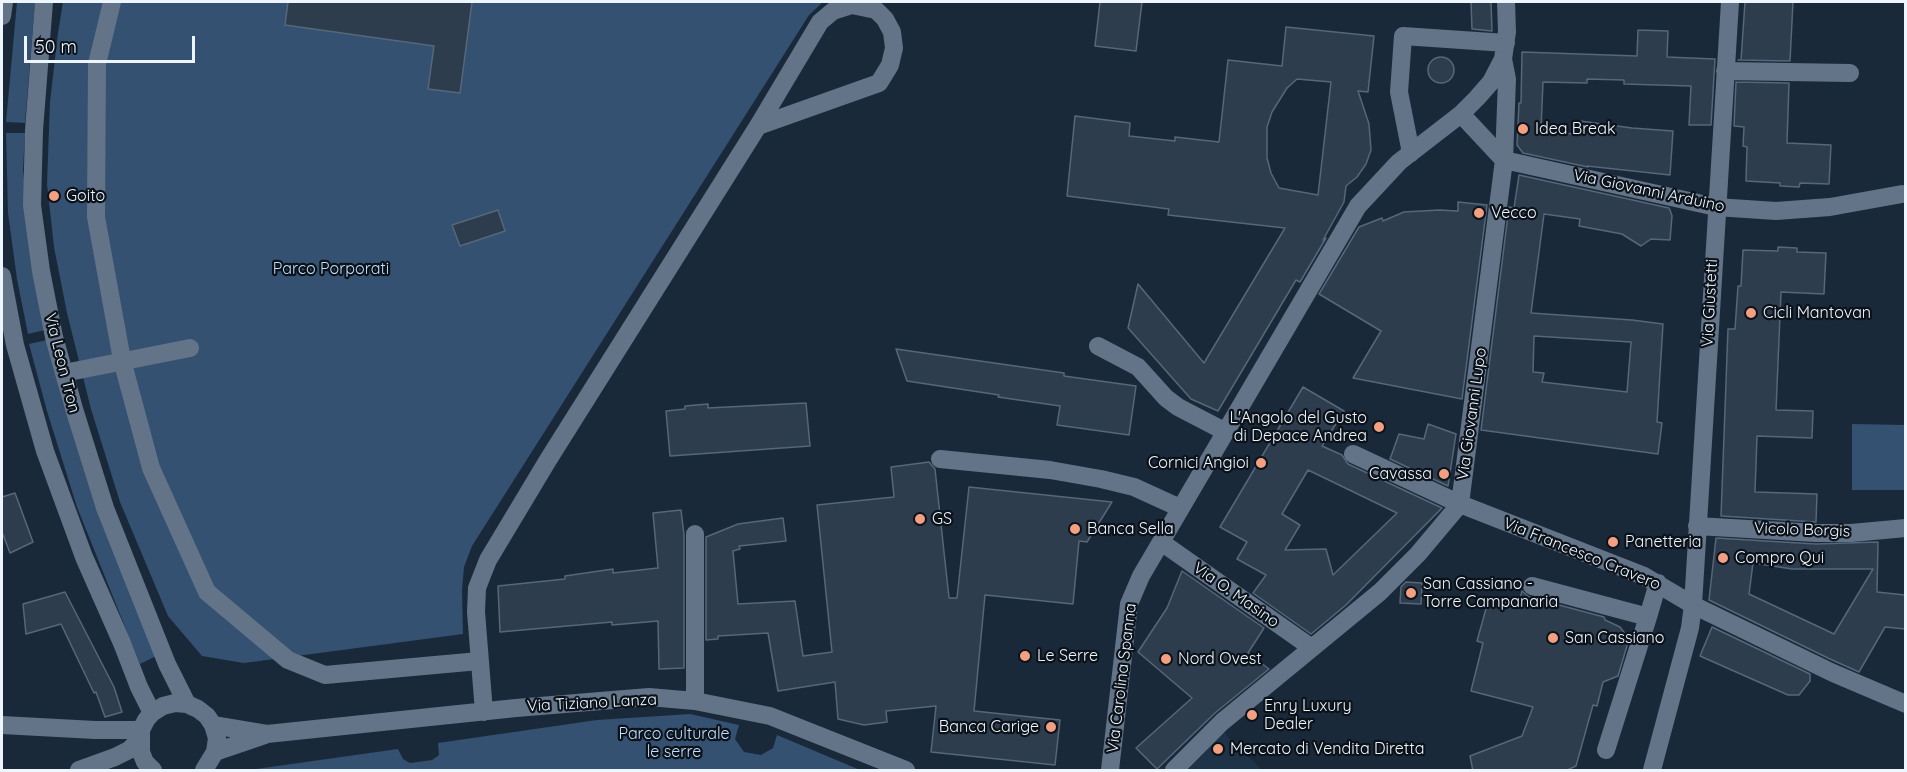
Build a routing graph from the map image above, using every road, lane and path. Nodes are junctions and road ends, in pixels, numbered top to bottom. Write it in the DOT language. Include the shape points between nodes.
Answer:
graph roads {
  1 [pos="4,2"];
  2 [pos="44,2"];
  3 [pos="112,2"];
  4 [pos="1506,2"];
  5 [pos="1730,2"];
  6 [pos="2,16"];
  7 [pos="1504,51"];
  8 [pos="1725,71"];
  9 [pos="1850,73"];
  10 [pos="1461,114"];
  11 [pos="758,126"];
  12 [pos="1411,153"];
  13 [pos="1504,160"];
  14 [pos="1902,194"];
  15 [pos="1716,207"];
  16 [pos="2,276"];
  17 [pos="1098,346"];
  18 [pos="190,348"];
  19 [pos="122,360"];
  20 [pos="64,373"];
  21 [pos="1226,432"];
  22 [pos="1353,454"];
  23 [pos="940,459"];
  24 [pos="1460,504"];
  25 [pos="1180,508"];
  26 [pos="1697,526"];
  27 [pos="1905,528"];
  28 [pos="695,534"];
  29 [pos="1161,542"];
  30 [pos="1658,584"];
  31 [pos="1532,586"];
  32 [pos="1693,604"];
  33 [pos="1648,617"];
  34 [pos="1312,648"];
  35 [pos="479,661"];
  36 [pos="695,701"];
  37 [pos="187,704"];
  38 [pos="1905,704"];
  39 [pos="484,712"];
  40 [pos="153,713"];
  41 [pos="2,725"];
  42 [pos="213,725"];
  43 [pos="267,734"];
  44 [pos="140,735"];
  45 [pos="1606,750"];
  46 [pos="212,763"];
  47 [pos="152,770"];
  48 [pos="79,771"];
  49 [pos="906,771"];
  50 [pos="1110,771"];
  51 [pos="1174,771"];
  52 [pos="1652,771"];
  1 -- 6 [label="street"];
  2 -- 20 [label="street, Via Leon Tron" via="32,205 41,271"];
  3 -- 19 [label="street" via="97,64 96,217"];
  4 -- 7 [label="street, Via Giovanni Lupo"];
  5 -- 8 [label="street, Via Giustetti"];
  7 -- 10 [label="street, Via Carolina Spanna" via="1491,82"];
  7 -- 12 [label="street" via="1403,36 1399,92"];
  7 -- 13 [label="street, Via Giovanni Lupo"];
  8 -- 9 [label="street"];
  8 -- 15 [label="street, Via Giustetti"];
  10 -- 12 [label="street, Via Carolina Spanna"];
  10 -- 13 [label="street"];
  11 -- 11 [label="street" via="879,83 890,65 894,48 885,19 876,10 852,5 833,11 820,22"];
  11 -- 35 [label="street" via="488,560 477,588"];
  12 -- 21 [label="street, Via Carolina Spanna" via="1358,206"];
  13 -- 15 [label="street, Via Giovanni Arduino"];
  13 -- 24 [label="street, Via Giovanni Lupo"];
  14 -- 15 [label="street, Via Giovanni Arduino" via="1830,207 1776,211"];
  15 -- 26 [label="street, Via Giustetti"];
  16 -- 40 [label="street" via="15,345 45,451 84,557"];
  17 -- 21 [label="street" via="1138,367 1178,407"];
  18 -- 19 [label="street"];
  19 -- 20 [label="street"];
  19 -- 35 [label="street" via="151,468 207,592 288,660 325,675"];
  20 -- 37 [label="street, Via Leon Tron" via="105,508 167,664"];
  21 -- 25 [label="street, Via Carolina Spanna"];
  22 -- 24 [label="street, Via Francesco Cravero"];
  23 -- 25 [label="street" via="1101,479 1134,487"];
  24 -- 30 [label="street, Via Francesco Cravero"];
  24 -- 34 [label="street, Via Giovanni Lupo" via="1380,592"];
  25 -- 29 [label="street, Via Carolina Spanna"];
  26 -- 27 [label="street, Vicolo Borgis" via="1816,534"];
  26 -- 32 [label="street, Via Giustetti"];
  28 -- 36 [label="street"];
  29 -- 34 [label="street, Via O. Masino"];
  29 -- 50 [label="street, Via Carolina Spanna" via="1129,604"];
  30 -- 32 [label="street, Via Francesco Cravero"];
  30 -- 33 [label="street"];
  31 -- 33 [label="street"];
  32 -- 38 [label="street, Via Francesco Cravero"];
  32 -- 52 [label="street, Via Giustetti"];
  33 -- 45 [label="street"];
  34 -- 51 [label="street, Via Giovanni Lupo" via="1222,722"];
  35 -- 39 [label="street"];
  36 -- 39 [label="street, Via Tiziano Lanza" via="649,697"];
  36 -- 49 [label="street, Via Tiziano Lanza" via="770,716"];
  37 -- 40 [label="street" via="163,706"];
  37 -- 42 [label="street" via="207,716"];
  39 -- 43 [label="street, Via Tiziano Lanza"];
  40 -- 44 [label="street"];
  41 -- 44 [label="street"];
  42 -- 43 [label="street, Via Tiziano Lanza"];
  42 -- 46 [label="street" via="217,738"];
  43 -- 46 [label="street, Via Tiziano Lanza"];
  44 -- 47 [label="street" via="141,752"];
  44 -- 48 [label="street" via="129,750"];
}
